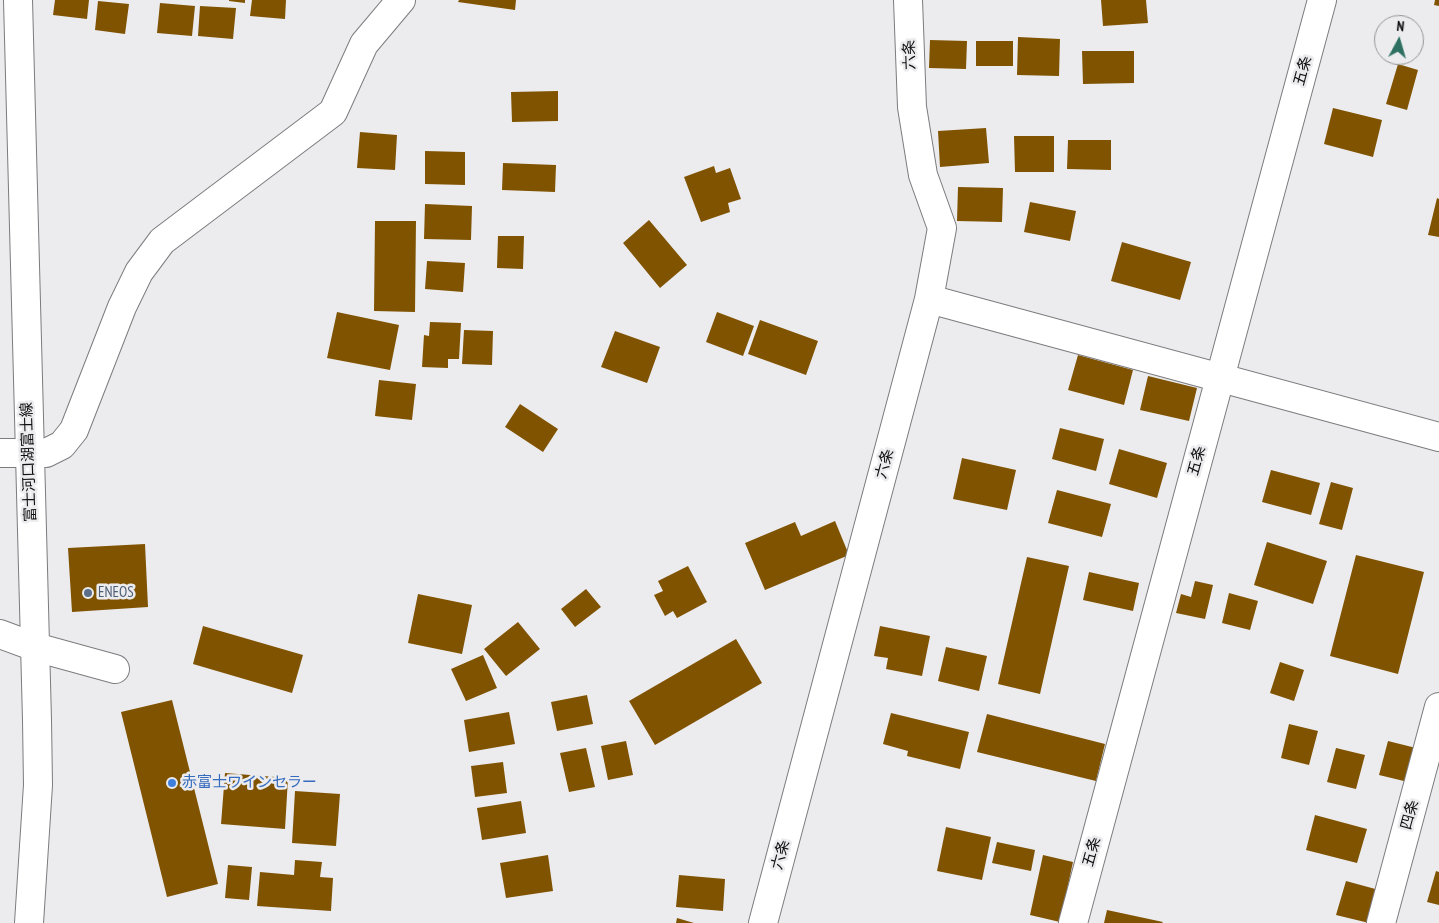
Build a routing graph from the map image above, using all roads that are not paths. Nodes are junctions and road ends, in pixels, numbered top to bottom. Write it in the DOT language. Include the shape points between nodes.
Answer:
graph roads {
  1 [pos="18,0"];
  2 [pos="401,0"];
  3 [pos="908,0"];
  4 [pos="1322,0"];
  5 [pos="929,299"];
  6 [pos="1220,376"];
  7 [pos="1439,437"];
  8 [pos="0,453"];
  9 [pos="28,453"];
  10 [pos="0,634"];
  11 [pos="35,647"];
  12 [pos="115,669"];
  13 [pos="1439,707"];
  14 [pos="30,923"];
  15 [pos="764,923"];
  16 [pos="1073,923"];
  17 [pos="1381,923"];
  1 -- 9 [label="street, 富士河口湖富士線"];
  2 -- 9 [label="street" via="364,44 333,112 162,242 139,272 122,307 74,430 62,446 46,453"];
  3 -- 5 [label="street, 六条" via="912,107 923,175 942,228"];
  4 -- 6 [label="street, 五条"];
  5 -- 6 [label="street"];
  5 -- 15 [label="street, 六条"];
  6 -- 7 [label="street"];
  6 -- 16 [label="street, 五条"];
  8 -- 9 [label="street"];
  9 -- 11 [label="street, 富士河口湖富士線"];
  10 -- 11 [label="street"];
  11 -- 12 [label="street"];
  11 -- 14 [label="street, 富士河口湖富士線" via="38,785"];
  13 -- 17 [label="street, 四条"];
}
